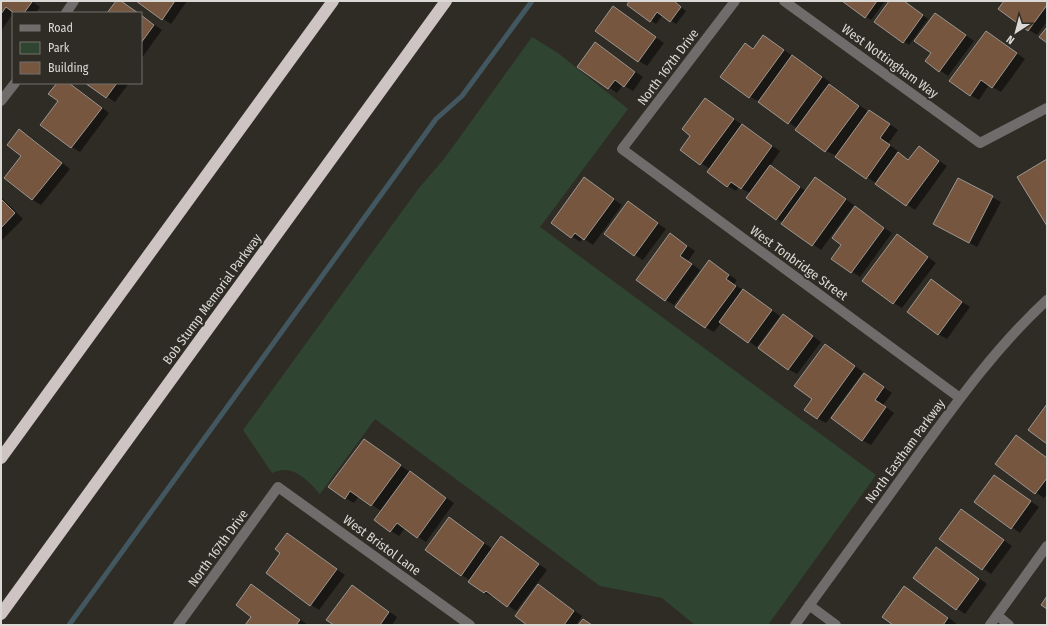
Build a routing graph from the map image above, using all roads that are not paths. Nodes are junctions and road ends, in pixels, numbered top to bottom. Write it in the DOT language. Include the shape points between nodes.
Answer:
graph roads {
  1 [pos="74,1"];
  2 [pos="333,1"];
  3 [pos="446,1"];
  4 [pos="735,1"];
  5 [pos="784,1"];
  6 [pos="67,12"];
  7 [pos="14,84"];
  8 [pos="1,101"];
  9 [pos="1047,108"];
  10 [pos="622,149"];
  11 [pos="1047,300"];
  12 [pos="960,398"];
  13 [pos="1,458"];
  14 [pos="278,487"];
  15 [pos="1047,546"];
  16 [pos="809,605"];
  17 [pos="1,614"];
  18 [pos="997,615"];
  19 [pos="178,625"];
  20 [pos="470,625"];
  21 [pos="795,625"];
  22 [pos="836,625"];
  23 [pos="990,625"];
  24 [pos="1009,625"];
  1 -- 6 [label="street"];
  2 -- 13 [label="highway"];
  3 -- 17 [label="highway, Bob Stump Memorial Parkway"];
  4 -- 10 [label="street, North 167th Drive"];
  5 -- 9 [label="street, West Nottingham Way" via="980,143"];
  7 -- 8 [label="street"];
  10 -- 12 [label="street, West Tonbridge Street"];
  11 -- 12 [label="street, North Eastham Parkway" via="1023,322"];
  12 -- 16 [label="street, North Eastham Parkway"];
  14 -- 19 [label="street, North 167th Drive"];
  14 -- 20 [label="street, West Bristol Lane"];
  15 -- 18 [label="street"];
  16 -- 21 [label="street, North Eastham Parkway"];
  16 -- 22 [label="street"];
  18 -- 23 [label="street"];
  18 -- 24 [label="street"];
}
